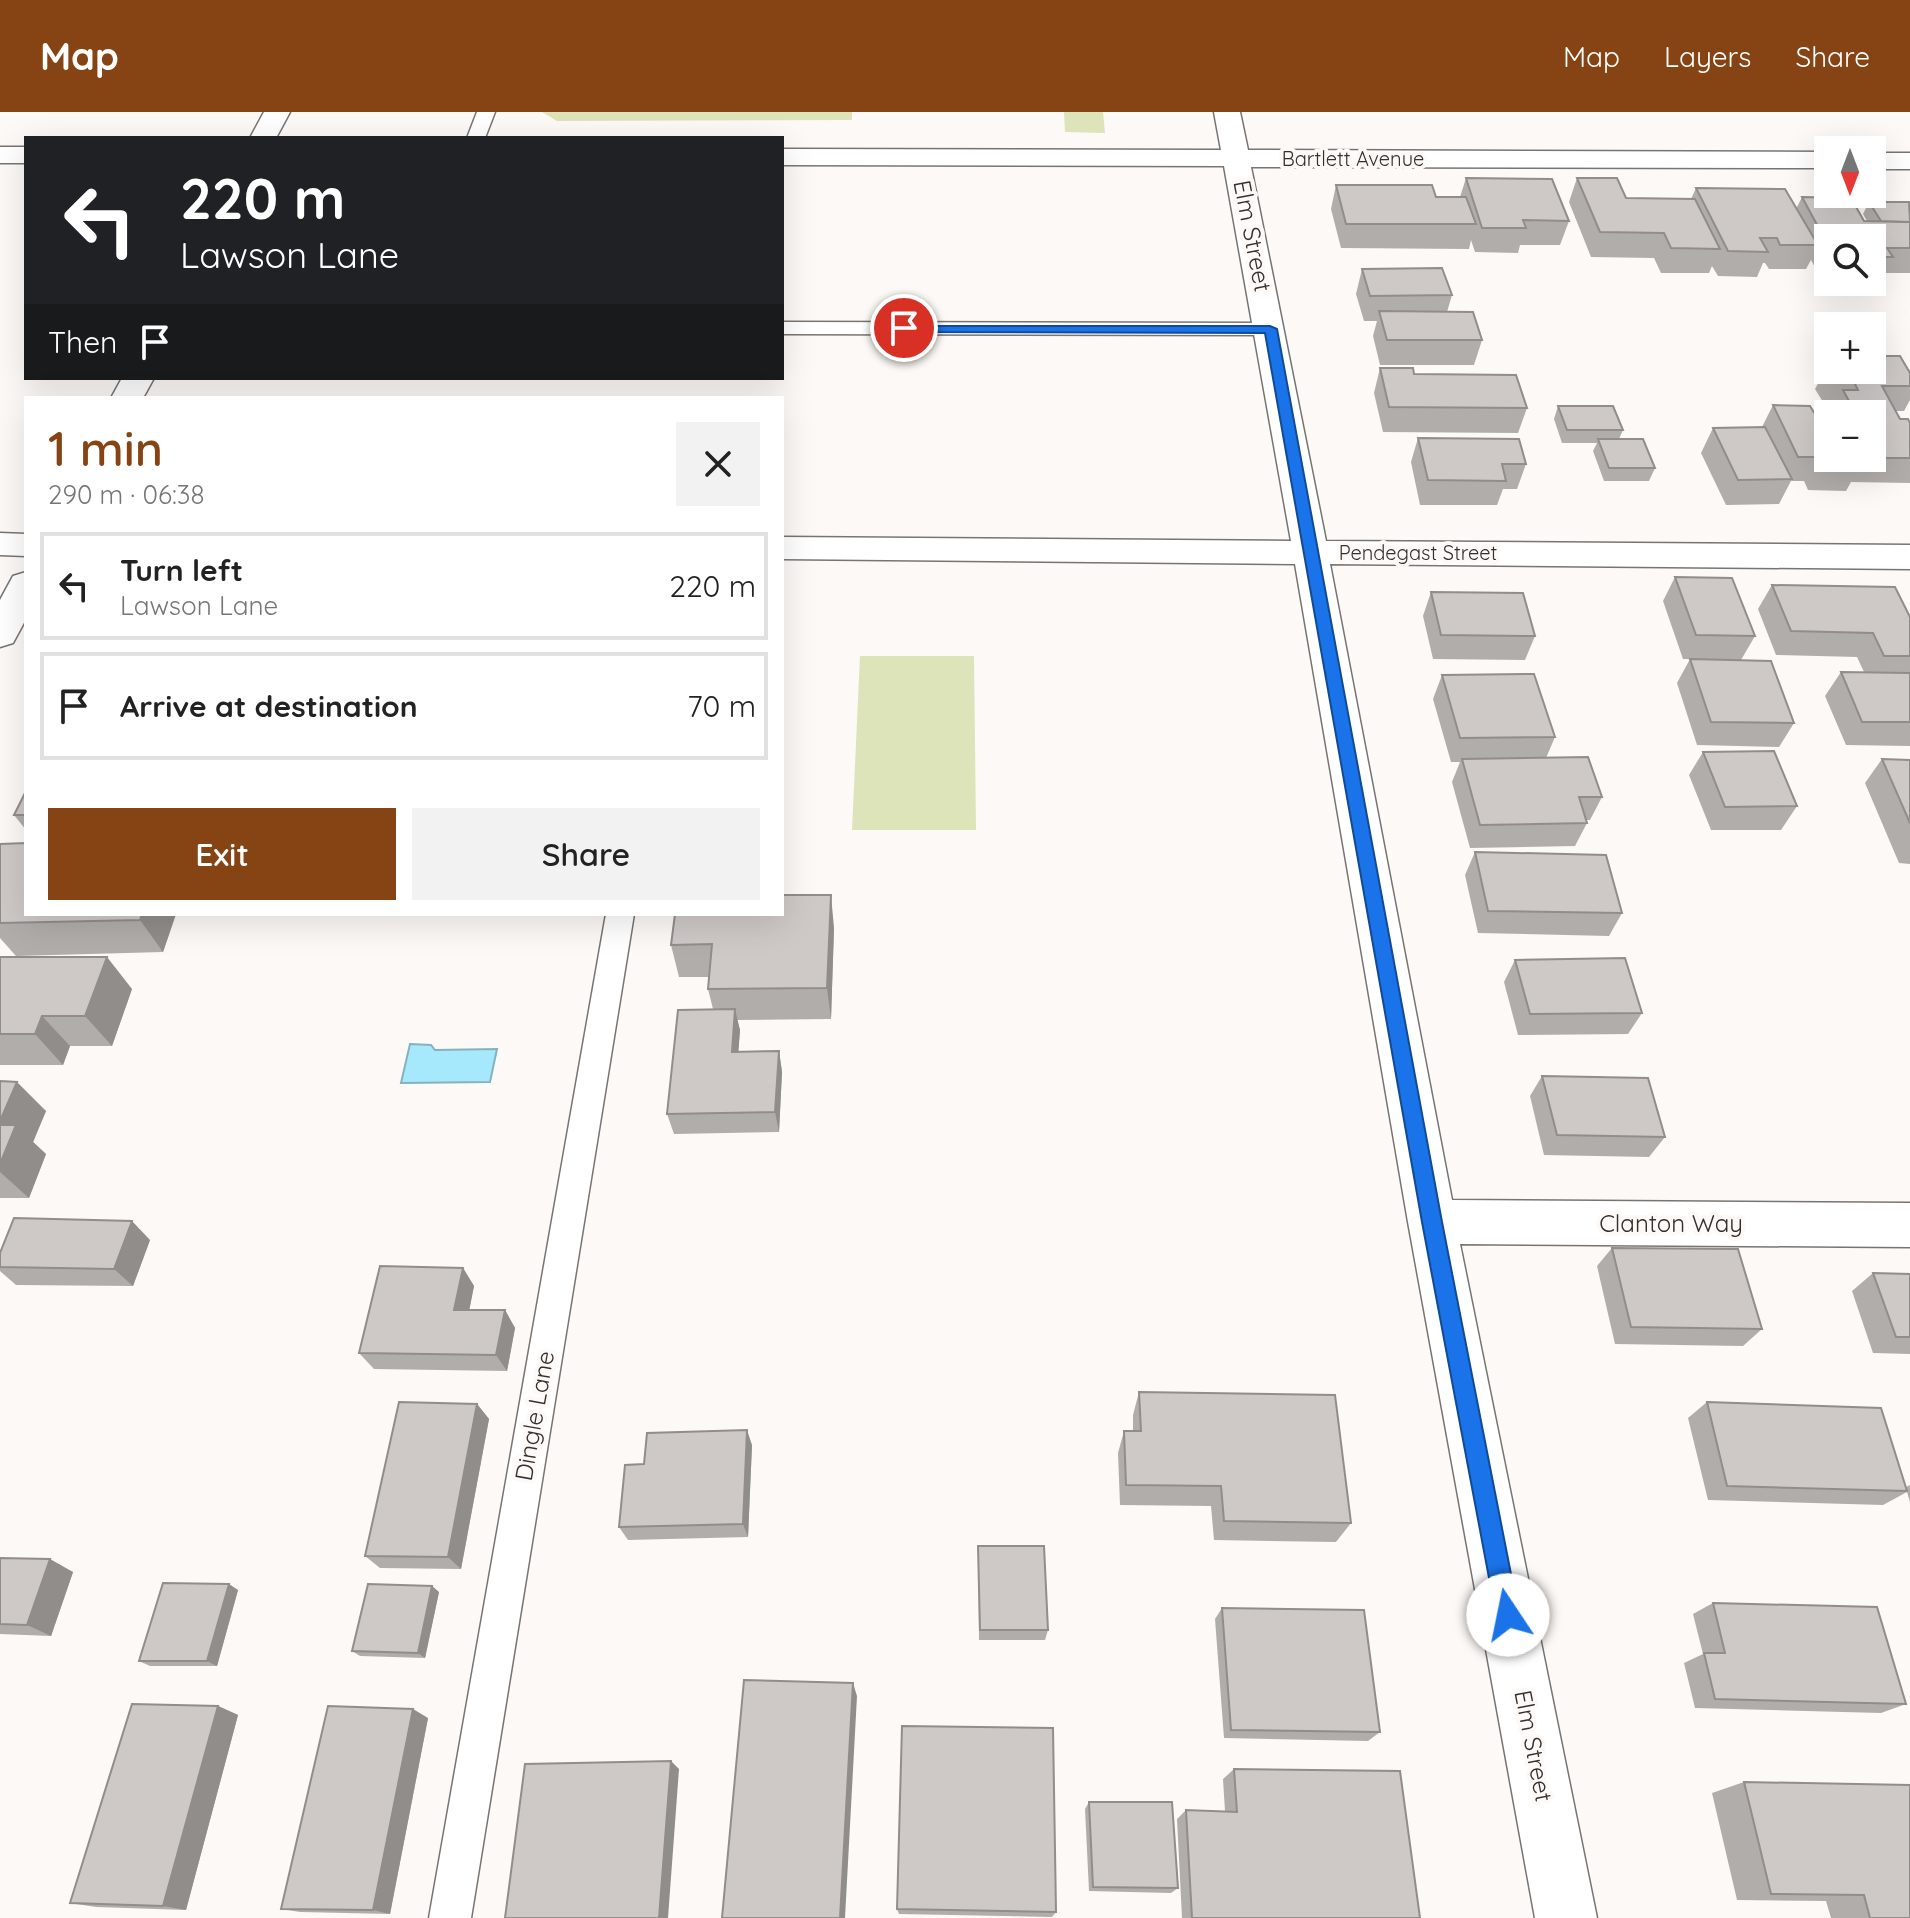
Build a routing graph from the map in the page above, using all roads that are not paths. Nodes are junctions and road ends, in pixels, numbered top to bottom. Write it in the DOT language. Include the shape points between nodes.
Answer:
graph roads {
  1 [pos="277,112"];
  2 [pos="486,112"];
  3 [pos="1227,112"];
  4 [pos="264,136"];
  5 [pos="477,136"];
  6 [pos="0,155"];
  7 [pos="24,155"];
  8 [pos="784,157"];
  9 [pos="1236,158"];
  10 [pos="1814,160"];
  11 [pos="1886,161"];
  12 [pos="1910,161"];
  13 [pos="784,328"];
  14 [pos="1270,329"];
  15 [pos="0,544"];
  16 [pos="24,545"];
  17 [pos="784,548"];
  18 [pos="1309,553"];
  19 [pos="1910,557"];
  20 [pos="24,588"];
  21 [pos="0,634"];
  22 [pos="620,916"];
  23 [pos="1432,1222"];
  24 [pos="1910,1225"];
  25 [pos="450,1918"];
  26 [pos="1566,1918"];
  1 -- 4 [label="street"];
  2 -- 5 [label="lane"];
  3 -- 9 [label="street, Elm Street"];
  6 -- 7 [label="street"];
  8 -- 9 [label="street, Bartlett Avenue"];
  9 -- 10 [label="street, Bartlett Avenue"];
  9 -- 14 [label="street, Elm Street"];
  11 -- 12 [label="street"];
  13 -- 14 [label="lane"];
  14 -- 18 [label="street, Elm Street"];
  15 -- 16 [label="street"];
  17 -- 18 [label="street, Pendegast Street"];
  18 -- 19 [label="street, Pendegast Street"];
  18 -- 23 [label="street, Elm Street"];
  20 -- 21 [label="street"];
  22 -- 25 [label="lane, Dingle Lane"];
  23 -- 24 [label="street, Clanton Way"];
  23 -- 26 [label="street, Elm Street"];
}
